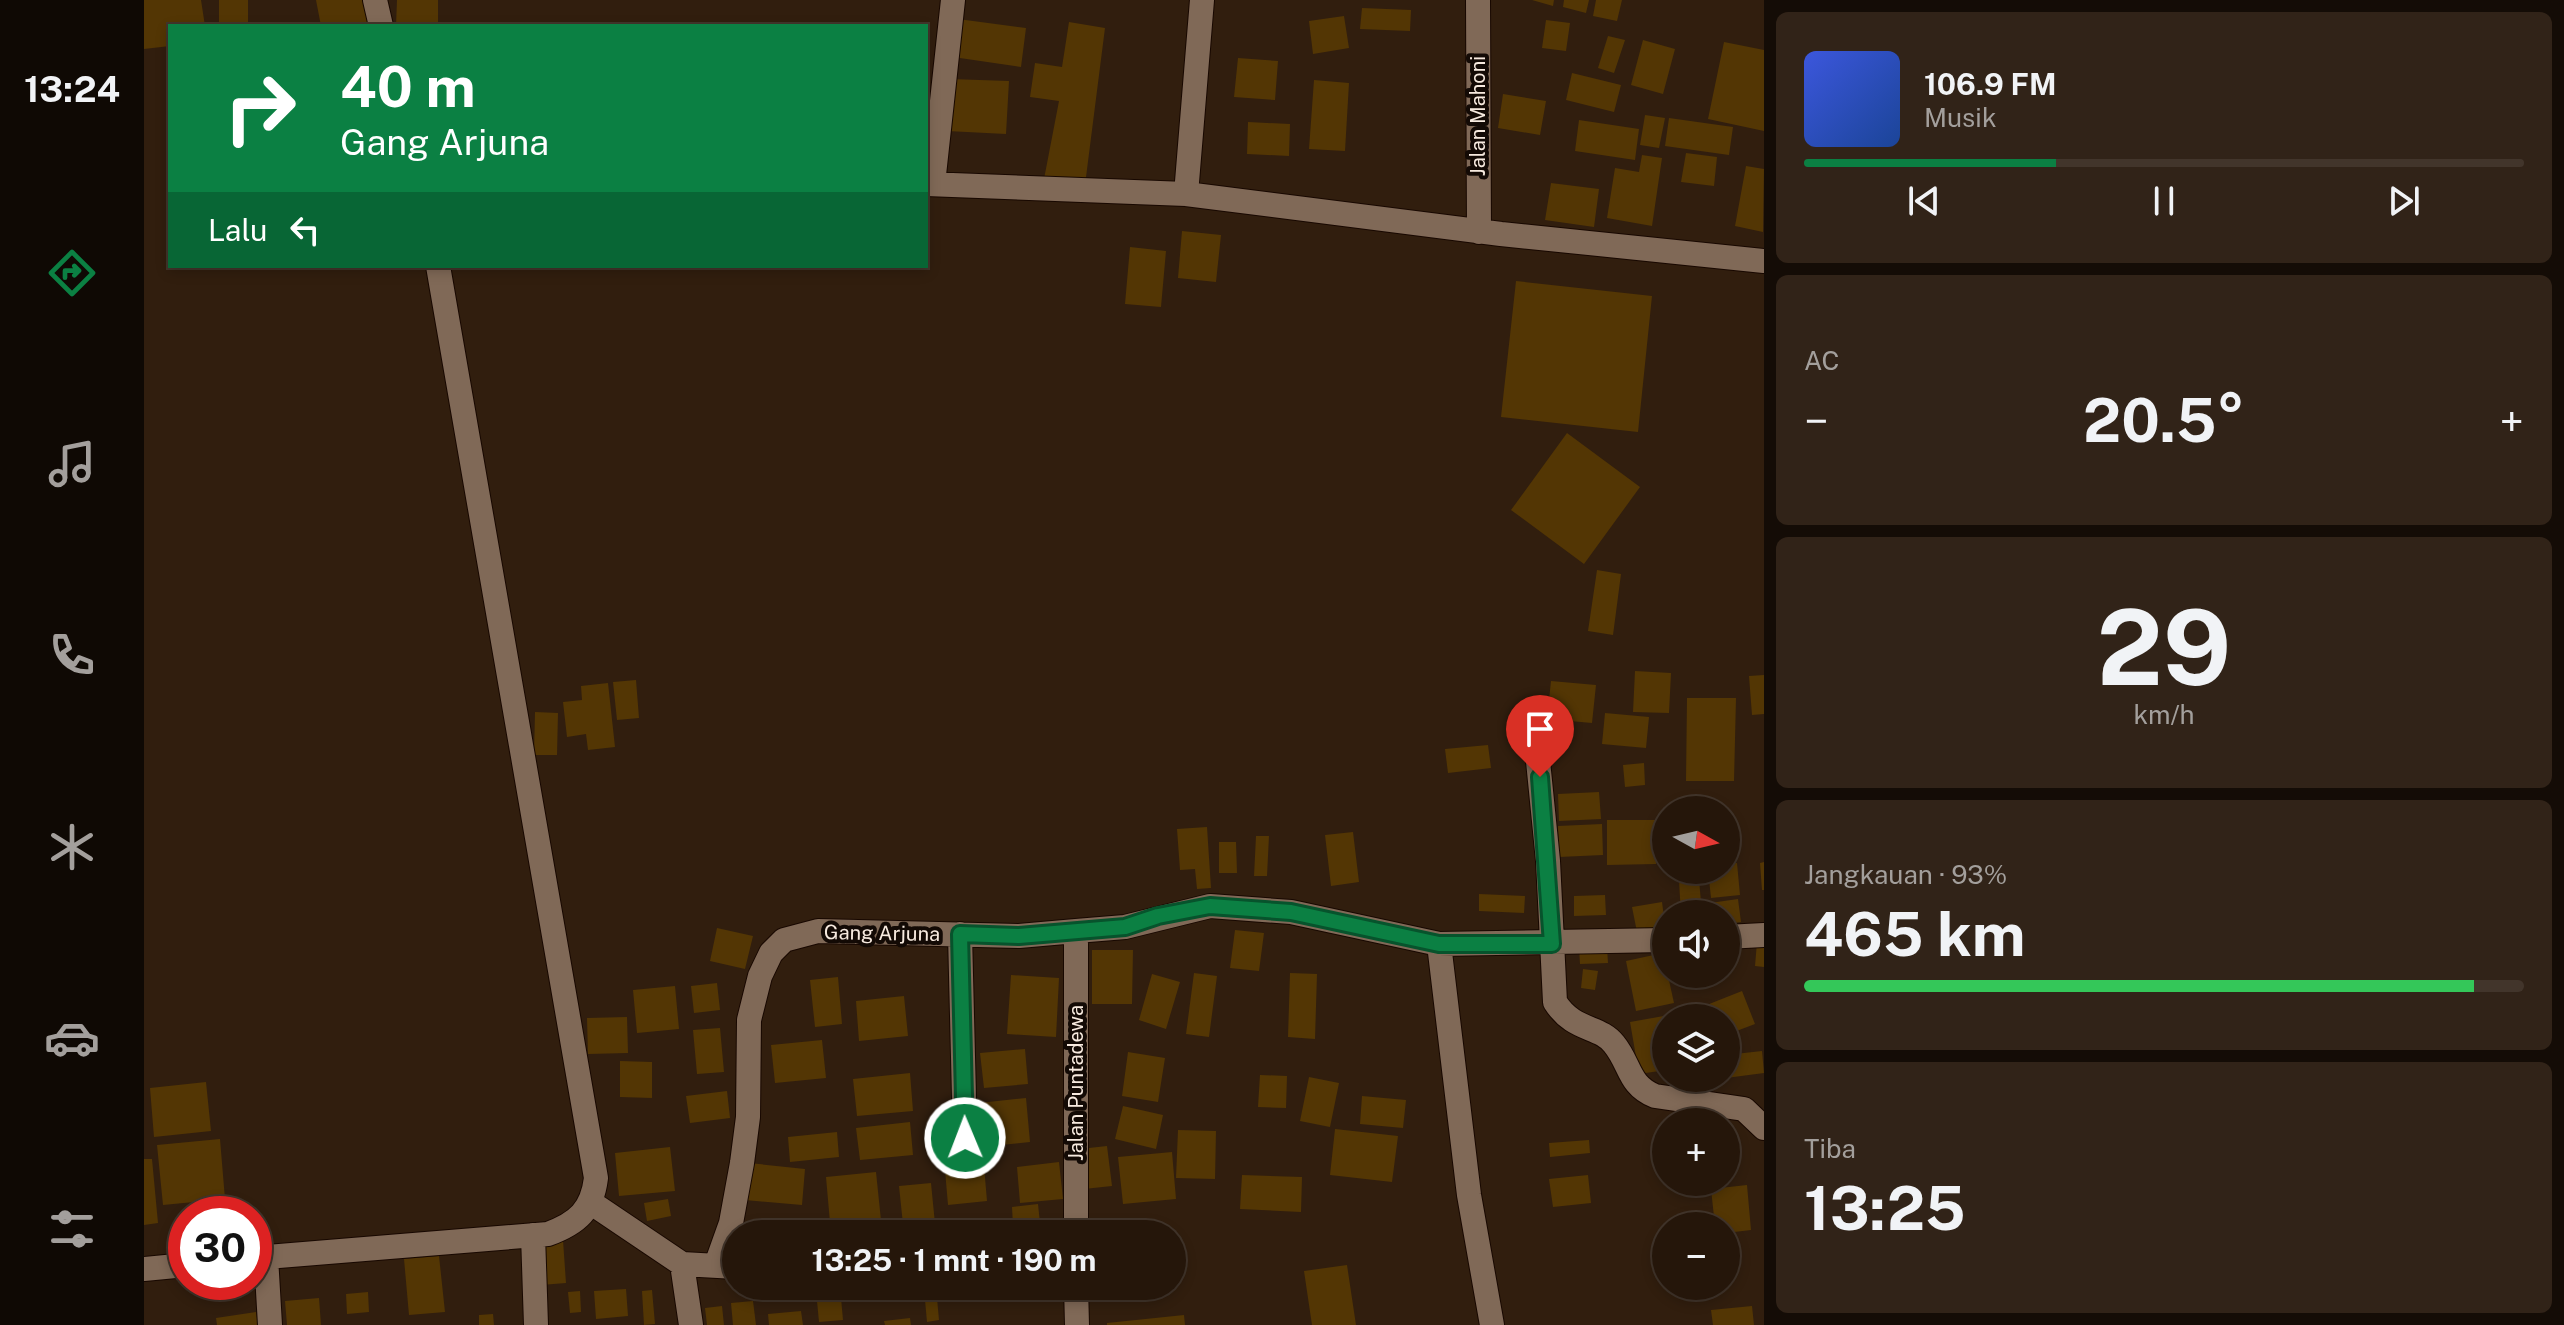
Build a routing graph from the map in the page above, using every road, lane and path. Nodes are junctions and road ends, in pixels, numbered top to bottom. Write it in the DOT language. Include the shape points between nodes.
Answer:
graph roads {
  1 [pos="375,0"];
  2 [pos="953,0"];
  3 [pos="1202,0"];
  4 [pos="1478,0"];
  5 [pos="381,24"];
  6 [pos="930,184"];
  7 [pos="1186,194"];
  8 [pos="1479,232"];
  9 [pos="1764,261"];
  10 [pos="438,268"];
  11 [pos="1534,721"];
  12 [pos="1076,931"];
  13 [pos="960,934"];
  14 [pos="1764,935"];
  15 [pos="1740,936"];
  16 [pos="1652,940"];
  17 [pos="1439,944"];
  18 [pos="1552,944"];
  19 [pos="1764,1128"];
  20 [pos="965,1138"];
  21 [pos="590,1202"];
  22 [pos="732,1220"];
  23 [pos="1076,1220"];
  24 [pos="533,1235"];
  25 [pos="272,1257"];
  26 [pos="682,1264"];
  27 [pos="722,1266"];
  28 [pos="168,1267"];
  29 [pos="144,1269"];
  30 [pos="266,1300"];
  31 [pos="1076,1300"];
  32 [pos="270,1325"];
  33 [pos="536,1325"];
  34 [pos="691,1325"];
  35 [pos="1077,1325"];
  36 [pos="1492,1325"];
  1 -- 5 [label="street"];
  2 -- 6 [label="street"];
  3 -- 7 [label="street"];
  4 -- 8 [label="street, Jalan Mahoni"];
  6 -- 7 [label="street"];
  7 -- 8 [label="street"];
  8 -- 9 [label="street"];
  10 -- 21 [label="street" via="596,1178"];
  11 -- 18 [label="street"];
  12 -- 13 [label="street, Gang Arjuna"];
  12 -- 17 [label="street, Gang Arjuna" via="1125,927 1210,906 1259,907"];
  12 -- 23 [label="street, Jalan Puntadewa"];
  13 -- 20 [label="street"];
  13 -- 22 [label="street, Gang Arjuna" via="818,931 784,940 771,953 749,1020 748,1117"];
  14 -- 15 [label="street"];
  16 -- 18 [label="street, Gang Arjuna"];
  17 -- 18 [label="street, Gang Arjuna"];
  17 -- 36 [label="street" via="1469,1195"];
  18 -- 19 [label="street" via="1555,1002 1564,1018 1613,1042 1632,1081 1655,1096 1744,1109"];
  21 -- 24 [label="street" via="571,1226"];
  21 -- 26 [label="street"];
  24 -- 25 [label="street"];
  24 -- 33 [label="street"];
  26 -- 27 [label="street"];
  26 -- 34 [label="street"];
  28 -- 29 [label="street"];
  30 -- 32 [label="street"];
  31 -- 35 [label="street"];
}
